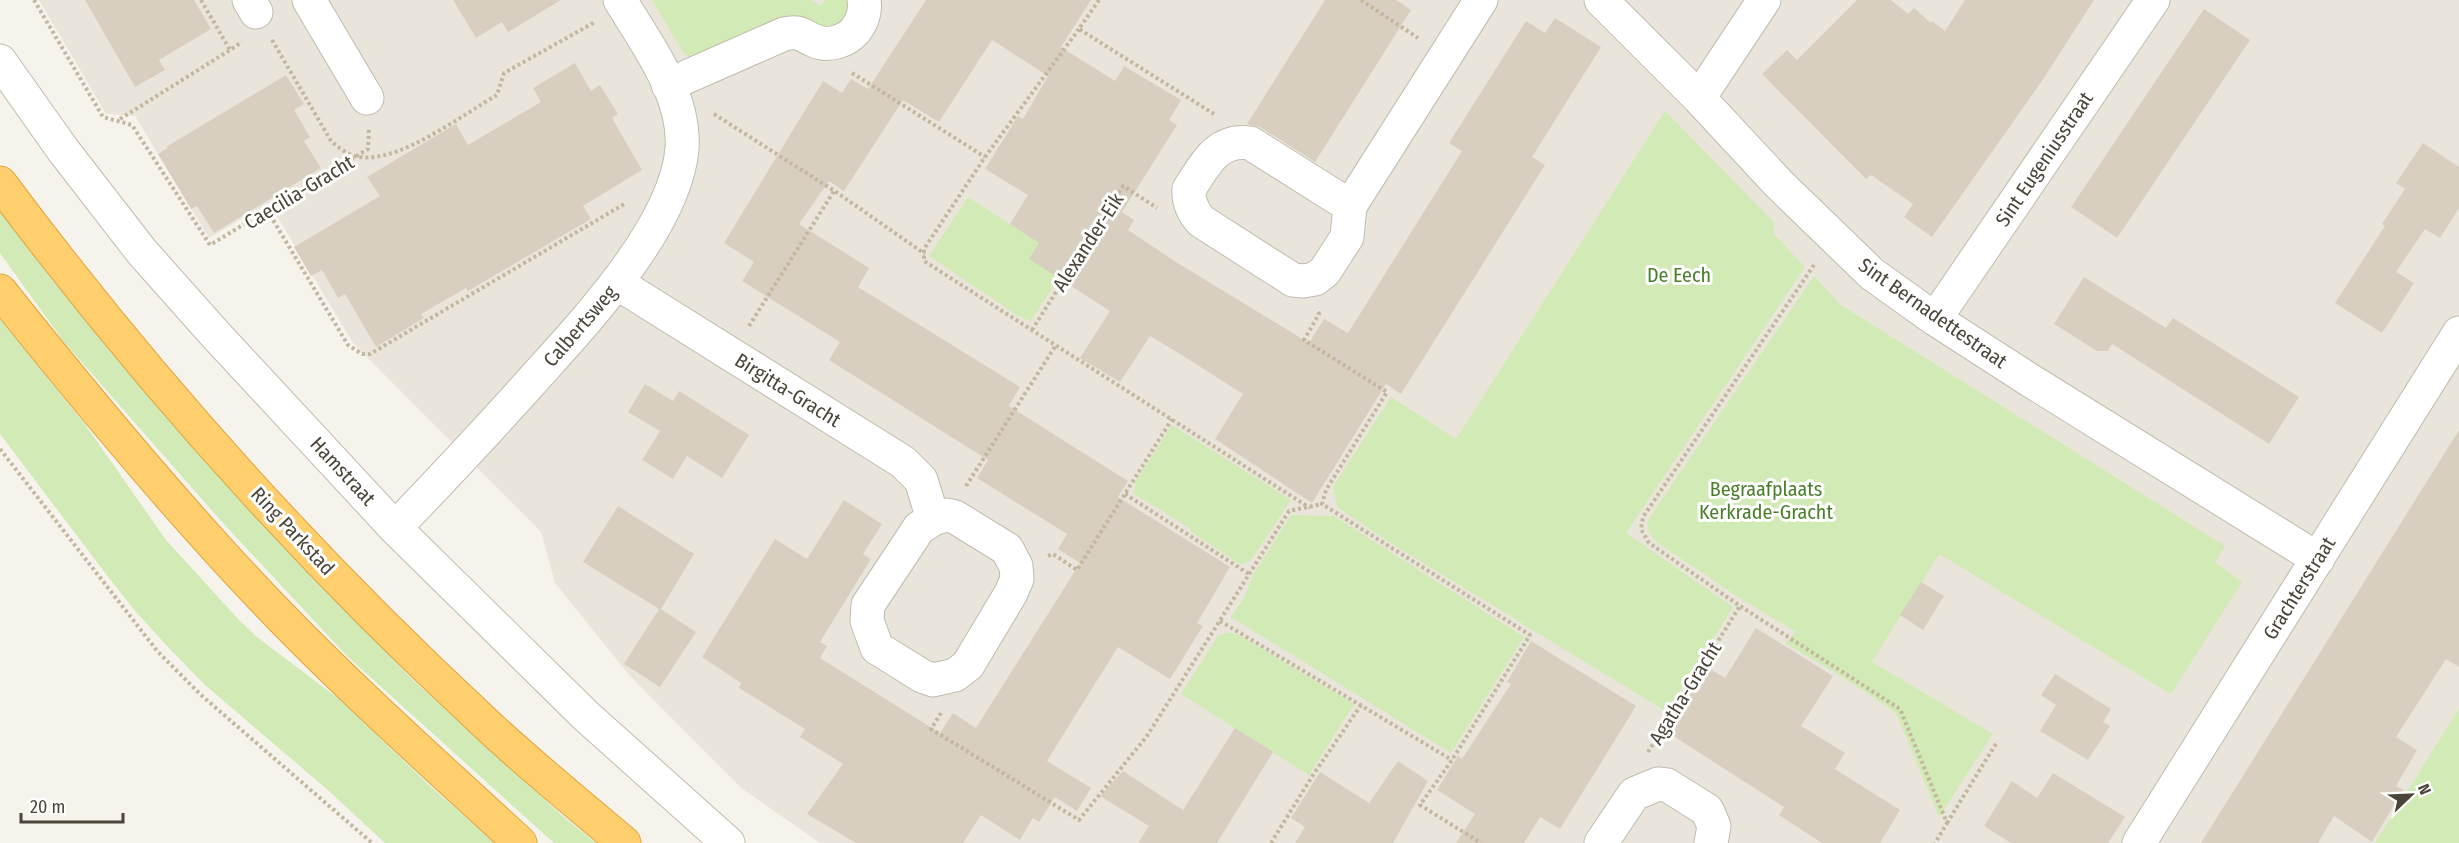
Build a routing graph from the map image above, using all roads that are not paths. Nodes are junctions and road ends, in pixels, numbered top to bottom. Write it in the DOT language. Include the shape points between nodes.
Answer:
graph roads {
  1 [pos="309,0"];
  2 [pos="620,0"];
  3 [pos="864,0"];
  4 [pos="1481,0"];
  5 [pos="1601,0"];
  6 [pos="1764,0"];
  7 [pos="2153,0"];
  8 [pos="0,61"];
  9 [pos="668,85"];
  10 [pos="367,98"];
  11 [pos="1699,98"];
  12 [pos="0,183"];
  13 [pos="1350,206"];
  14 [pos="617,283"];
  15 [pos="0,291"];
  16 [pos="1935,319"];
  17 [pos="2459,333"];
  18 [pos="944,518"];
  19 [pos="395,528"];
  20 [pos="2318,558"];
  21 [pos="520,843"];
  22 [pos="624,843"];
  23 [pos="728,843"];
  24 [pos="1601,843"];
  25 [pos="1711,843"];
  26 [pos="2139,843"];
  1 -- 10 [label="street"];
  2 -- 9 [label="street, Calbertsweg"];
  3 -- 9 [label="street" via="859,26 851,35 835,42 815,41 800,33 784,34"];
  4 -- 13 [label="street"];
  5 -- 11 [label="street, Sint Bernadettestraat"];
  6 -- 11 [label="street"];
  7 -- 16 [label="street, Sint Eugeniusstraat"];
  8 -- 19 [label="street, Hamstraat" via="142,252"];
  9 -- 14 [label="street, Calbertsweg" via="682,147 678,171 665,205"];
  11 -- 16 [label="street, Sint Bernadettestraat" via="1779,184 1872,274"];
  12 -- 22 [label="highway, Ring Parkstad" via="104,319 193,424 332,574 482,721"];
  13 -- 13 [label="street" via="1250,143 1240,141 1212,154 1189,189 1190,204 1201,221 1293,280 1309,280 1325,271 1347,237"];
  14 -- 18 [label="street, Birgitta-Gracht" via="903,462 921,480"];
  14 -- 19 [label="street, Calbertsweg"];
  15 -- 21 [label="highway" via="85,398 257,591"];
  16 -- 20 [label="street, Sint Bernadettestraat"];
  17 -- 20 [label="street, Grachterstraat"];
  18 -- 18 [label="street" via="919,528 868,606 867,621 877,648 933,680 948,678 968,665 1017,579 1016,566 1007,549"];
  19 -- 23 [label="street, Hamstraat" via="585,715"];
  20 -- 26 [label="street, Grachterstraat"];
  24 -- 25 [label="street" via="1634,794 1667,785 1707,810 1714,825"];
}
